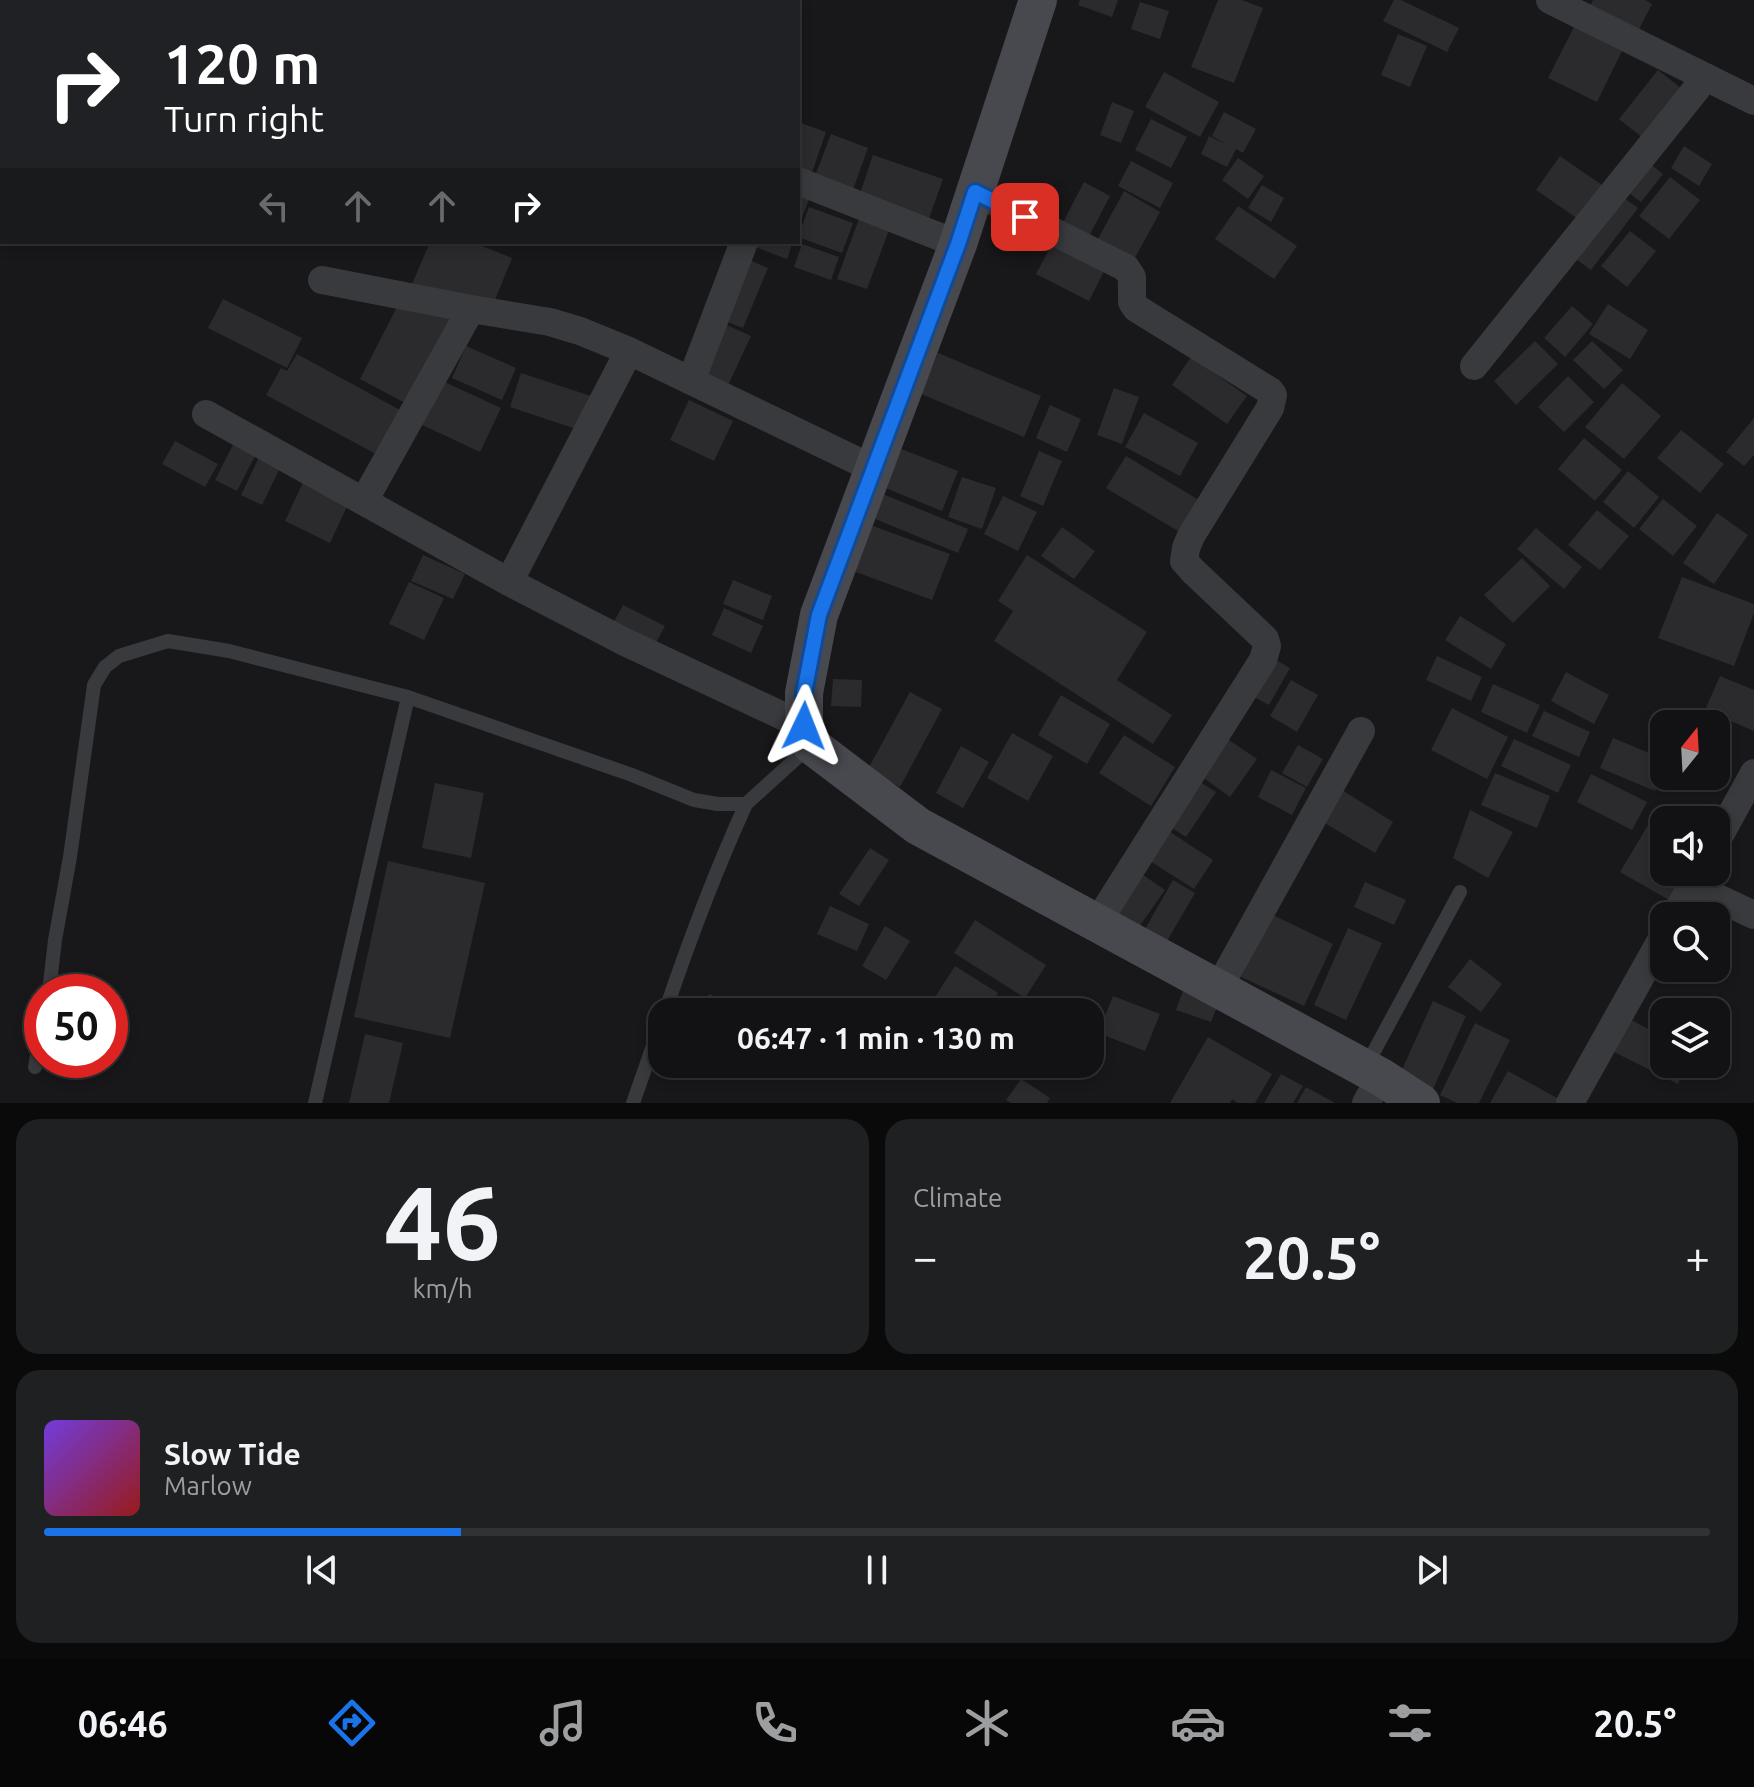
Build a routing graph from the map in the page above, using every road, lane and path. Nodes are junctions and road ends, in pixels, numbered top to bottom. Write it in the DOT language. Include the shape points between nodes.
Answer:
graph roads {
  1 [pos="1038,0"];
  2 [pos="1550,0"];
  3 [pos="1586,8"];
  4 [pos="1706,77"];
  5 [pos="1754,101"];
  6 [pos="800,182"];
  7 [pos="975,192"];
  8 [pos="743,244"];
  9 [pos="958,244"];
  10 [pos="322,280"];
  11 [pos="471,309"];
  12 [pos="629,351"];
  13 [pos="1474,366"];
  14 [pos="691,381"];
  15 [pos="206,414"];
  16 [pos="874,469"];
  17 [pos="364,501"];
  18 [pos="509,582"];
  19 [pos="408,697"];
  20 [pos="1361,731"];
  21 [pos="807,735"];
  22 [pos="1754,773"];
  23 [pos="746,804"];
  24 [pos="1730,817"];
  25 [pos="1707,886"];
  26 [pos="1460,892"];
  27 [pos="1754,915"];
  28 [pos="1097,923"];
  29 [pos="1650,960"];
  30 [pos="51,974"];
  31 [pos="1218,989"];
  32 [pos="670,998"];
  33 [pos="648,1060"];
  34 [pos="1371,1083"];
  35 [pos="315,1103"];
  36 [pos="633,1103"];
  37 [pos="1421,1103"];
  38 [pos="1570,1103"];
  1 -- 7 [label="main road"];
  2 -- 3 [label="street"];
  3 -- 4 [label="street"];
  4 -- 5 [label="street"];
  4 -- 13 [label="street"];
  6 -- 9 [label="street"];
  7 -- 9 [label="main road"];
  7 -- 28 [label="street" via="1126,268 1136,308 1273,395 1191,536 1184,561 1265,639 1263,660"];
  8 -- 14 [label="street"];
  9 -- 16 [label="main road"];
  10 -- 11 [label="street"];
  11 -- 12 [label="street" via="550,322"];
  11 -- 17 [label="street"];
  12 -- 14 [label="street"];
  12 -- 18 [label="street"];
  14 -- 16 [label="street"];
  15 -- 17 [label="street"];
  16 -- 21 [label="main road" via="819,615 804,693"];
  17 -- 18 [label="street"];
  18 -- 21 [label="street"];
  19 -- 23 [label="lane" via="694,800"];
  19 -- 30 [label="lane" via="229,651 168,641 119,656 94,685"];
  19 -- 35 [label="lane"];
  20 -- 31 [label="street"];
  21 -- 23 [label="lane"];
  21 -- 28 [label="main road" via="918,826"];
  22 -- 24 [label="street"];
  23 -- 32 [label="lane"];
  25 -- 27 [label="street"];
  26 -- 34 [label="lane"];
  28 -- 31 [label="main road"];
  29 -- 38 [label="street"];
  31 -- 34 [label="main road"];
  33 -- 36 [label="lane"];
  34 -- 37 [label="main road"];
}
